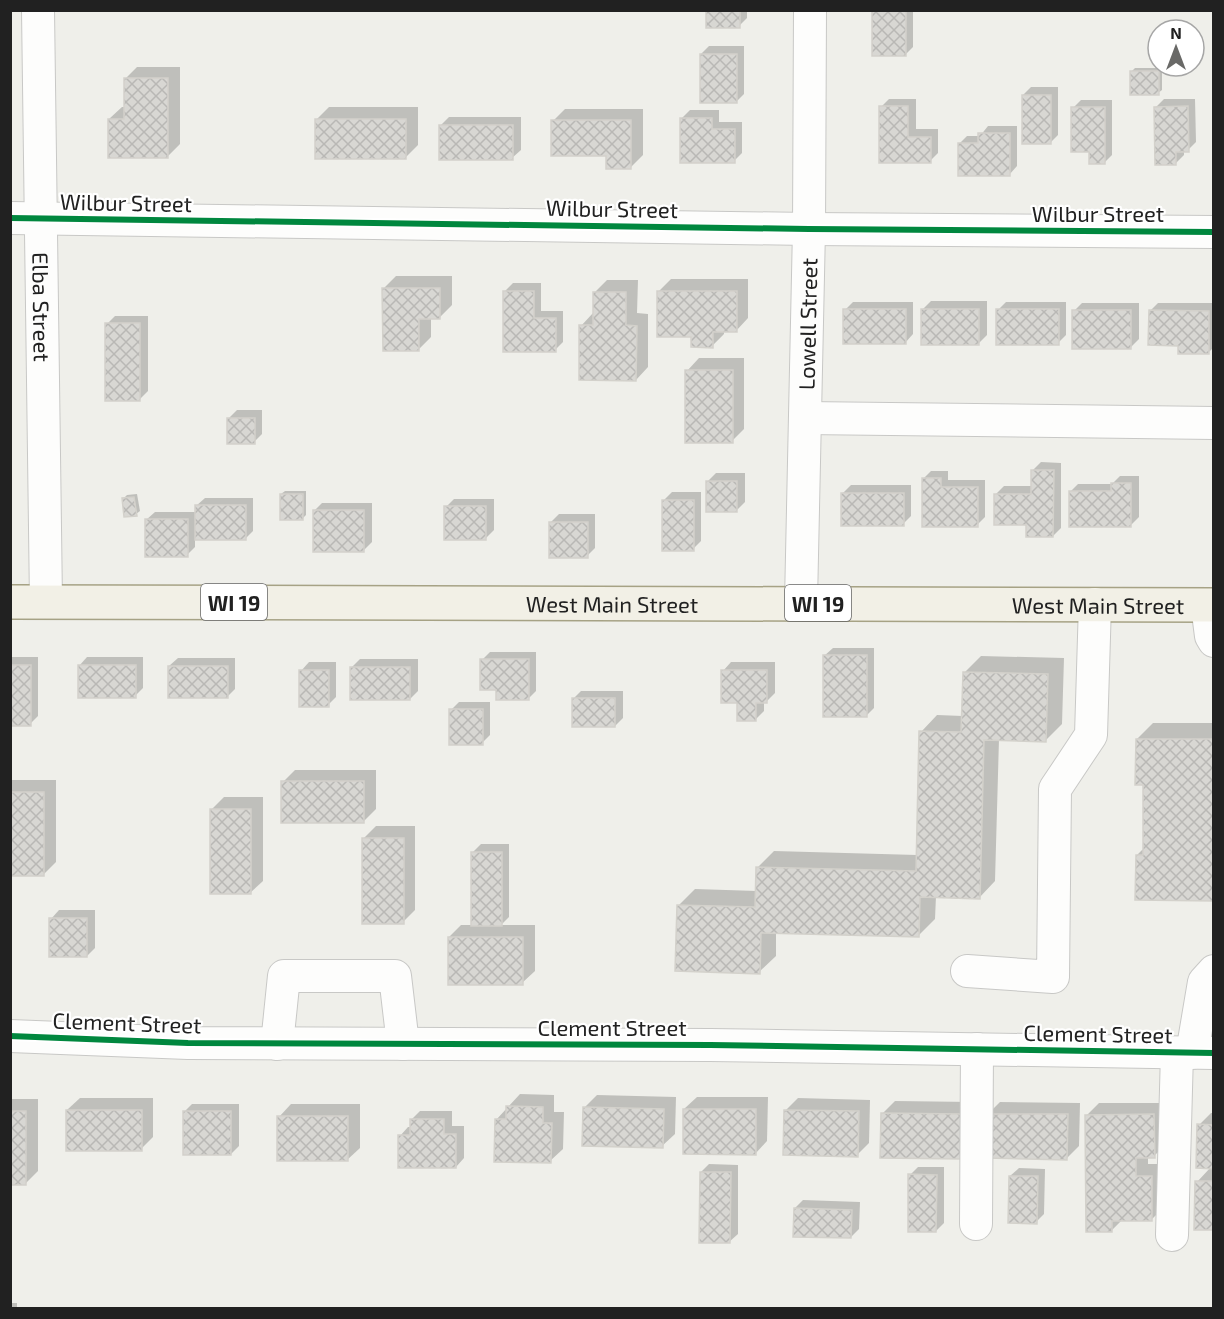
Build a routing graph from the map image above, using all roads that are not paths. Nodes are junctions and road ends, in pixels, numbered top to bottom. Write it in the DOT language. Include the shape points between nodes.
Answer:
graph roads {
  1 [pos="38,10"];
  2 [pos="810,10"];
  3 [pos="25,218"];
  4 [pos="809,229"];
  5 [pos="1214,232"];
  6 [pos="805,418"];
  7 [pos="1214,423"];
  8 [pos="10,602"];
  9 [pos="46,602"];
  10 [pos="801,603"];
  11 [pos="1095,604"];
  12 [pos="1210,605"];
  13 [pos="1214,641"];
  14 [pos="967,971"];
  15 [pos="1214,971"];
  16 [pos="10,1036"];
  17 [pos="277,1044"];
  18 [pos="403,1044"];
  19 [pos="977,1049"];
  20 [pos="1194,1053"];
  21 [pos="976,1224"];
  22 [pos="1172,1235"];
  1 -- 3 [label="street, Elba Street"];
  2 -- 4 [label="street, Lowell Street"];
  3 -- 4 [label="street, Wilbur Street"];
  3 -- 9 [label="street, Elba Street"];
  4 -- 5 [label="street, Wilbur Street"];
  4 -- 6 [label="street, Lowell Street"];
  6 -- 7 [label="street"];
  6 -- 10 [label="street, Lowell Street"];
  8 -- 9 [label="main road, West Main Street / WI 19"];
  9 -- 10 [label="main road, West Main Street / WI 19"];
  10 -- 11 [label="main road, West Main Street / WI 19"];
  11 -- 12 [label="main road, West Main Street / WI 19"];
  11 -- 14 [label="street" via="1090,735 1055,789 1053,977"];
  12 -- 13 [label="street"];
  15 -- 20 [label="street" via="1204,982"];
  16 -- 17 [label="street, Clement Street"];
  17 -- 18 [label="street, Clement Street"];
  17 -- 18 [label="street" via="284,976 395,976"];
  18 -- 19 [label="street, Clement Street"];
  19 -- 20 [label="street, Clement Street"];
  19 -- 21 [label="street"];
  20 -- 22 [label="street"];
}
